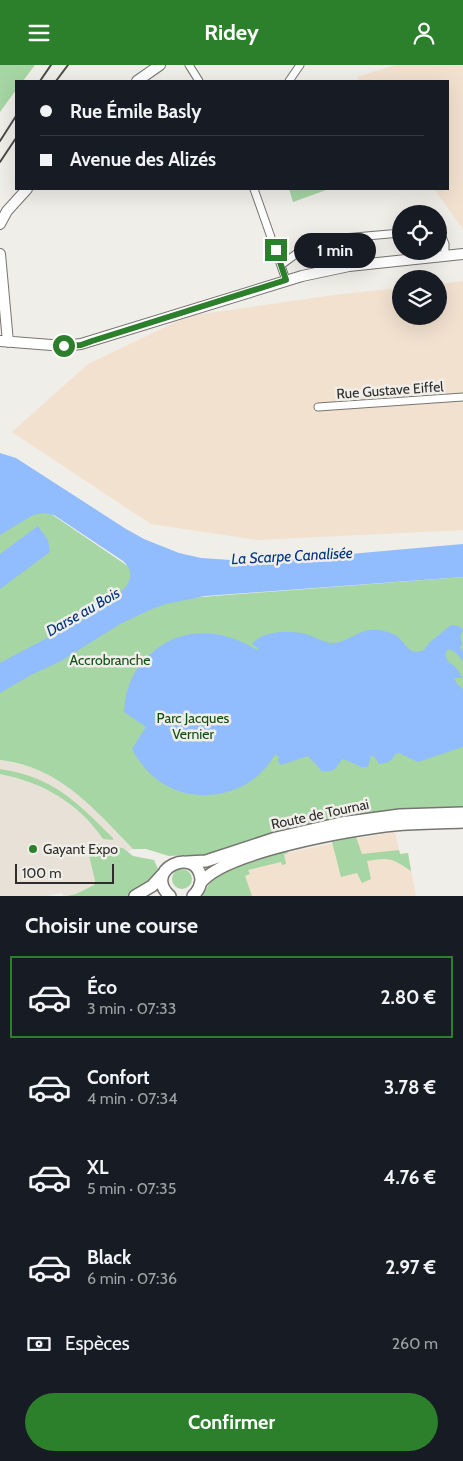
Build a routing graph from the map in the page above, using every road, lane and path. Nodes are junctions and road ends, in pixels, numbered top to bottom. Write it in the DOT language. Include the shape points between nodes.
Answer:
graph roads {
  1 [pos="160,65"];
  2 [pos="189,65"];
  3 [pos="300,65"];
  4 [pos="138,80"];
  5 [pos="198,80"];
  6 [pos="290,80"];
  7 [pos="26,190"];
  8 [pos="254,190"];
  9 [pos="0,224"];
  10 [pos="392,234"];
  11 [pos="0,254"];
  12 [pos="463,254"];
  13 [pos="447,255"];
  14 [pos="401,260"];
  15 [pos="281,265"];
  16 [pos="286,280"];
  17 [pos="4,341"];
  18 [pos="463,397"];
  19 [pos="318,407"];
  20 [pos="463,813"];
  21 [pos="463,822"];
  22 [pos="187,862"];
  23 [pos="164,874"];
  24 [pos="197,892"];
  25 [pos="135,896"];
  26 [pos="167,896"];
  1 -- 4 [label="street"];
  2 -- 5 [label="street"];
  3 -- 6 [label="street"];
  7 -- 9 [label="street"];
  8 -- 15 [label="street"];
  10 -- 15 [label="street" via="320,239"];
  11 -- 17 [label="street"];
  12 -- 13 [label="street"];
  14 -- 16 [label="street" via="349,266"];
  15 -- 16 [label="street"];
  16 -- 17 [label="street" via="81,345"];
  18 -- 19 [label="street, Rue Gustave Eiffel"];
  20 -- 22 [label="main road, Route de Tournai" via="400,815 341,823 276,838 206,861"];
  21 -- 24 [label="main road, Route de Tournai" via="387,826 287,845 231,862 211,872"];
  22 -- 23 [label="main road, Route de Tournai" via="172,864"];
  22 -- 24 [label="main road" via="197,870"];
  23 -- 25 [label="main road"];
  23 -- 26 [label="main road"];
}
